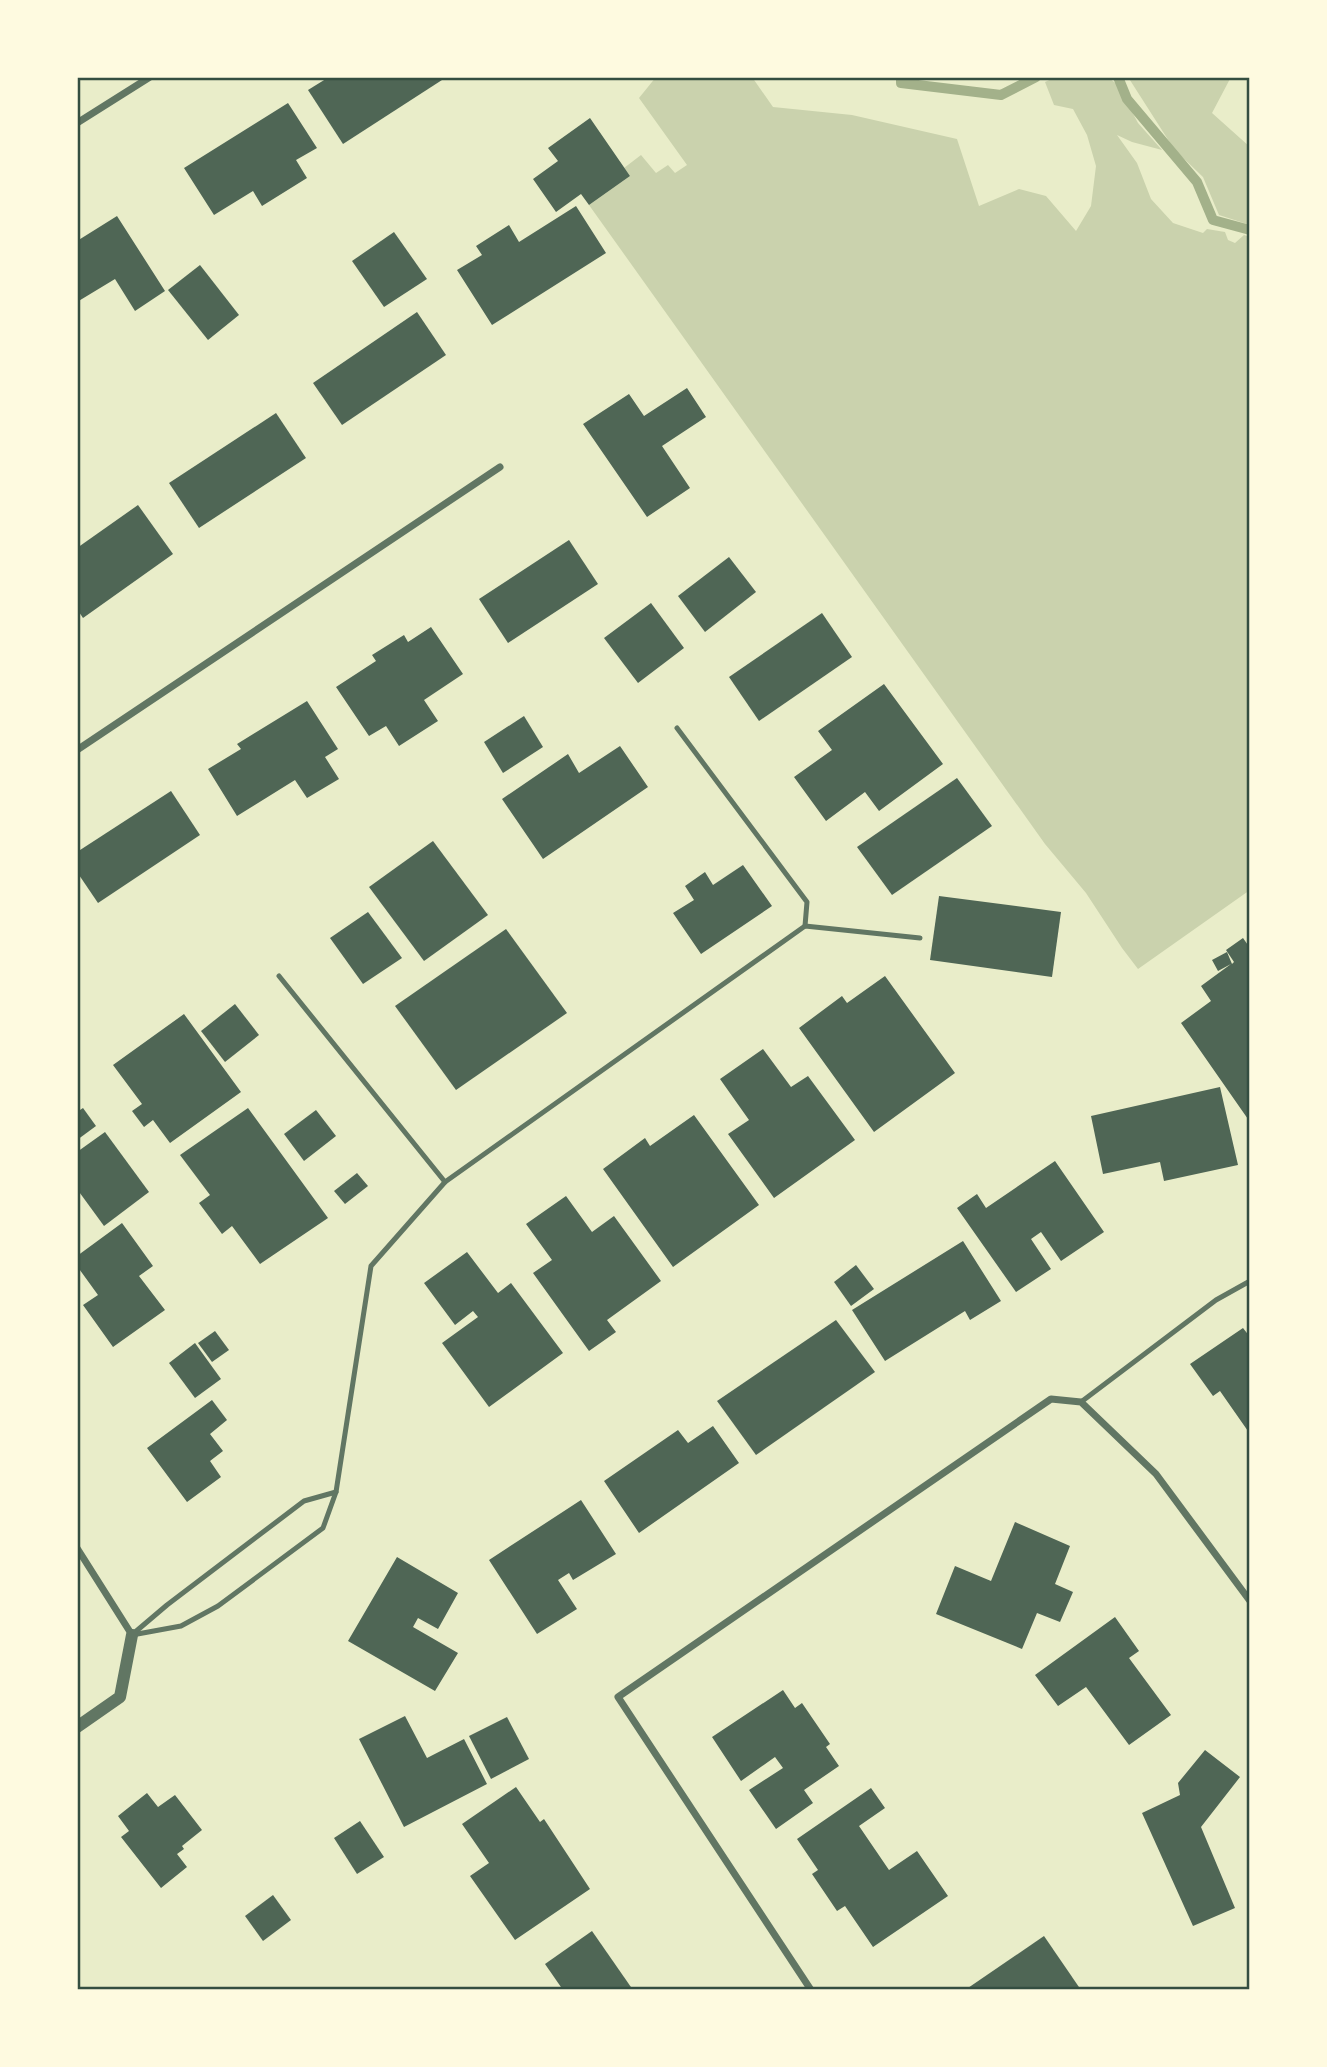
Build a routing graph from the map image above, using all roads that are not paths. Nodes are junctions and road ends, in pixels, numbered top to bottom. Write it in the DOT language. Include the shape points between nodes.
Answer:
graph roads {
  1 [pos="150,77"];
  2 [pos="77,123"];
  3 [pos="500,467"];
  4 [pos="677,728"];
  5 [pos="77,750"];
  6 [pos="805,926"];
  7 [pos="920,938"];
  8 [pos="279,976"];
  9 [pos="445,1182"];
  10 [pos="1250,1281"];
  11 [pos="1081,1402"];
  12 [pos="336,1492"];
  13 [pos="77,1548"];
  14 [pos="1250,1601"];
  15 [pos="132,1635"];
  16 [pos="77,1727"];
  17 [pos="811,1990"];
  1 -- 2 [label="street"];
  3 -- 5 [label="street"];
  4 -- 6 [label="lane" via="807,902"];
  6 -- 7 [label="lane"];
  6 -- 9 [label="lane"];
  8 -- 9 [label="lane"];
  9 -- 12 [label="lane" via="371,1266"];
  10 -- 11 [label="lane" via="1216,1300"];
  11 -- 14 [label="street" via="1156,1474"];
  11 -- 17 [label="street" via="1051,1399 618,1698"];
  12 -- 15 [label="lane" via="304,1501"];
  12 -- 15 [label="lane" via="323,1528 218,1606 181,1626"];
  13 -- 15 [label="street"];
  15 -- 16 [label="street" via="120,1697"];
}
